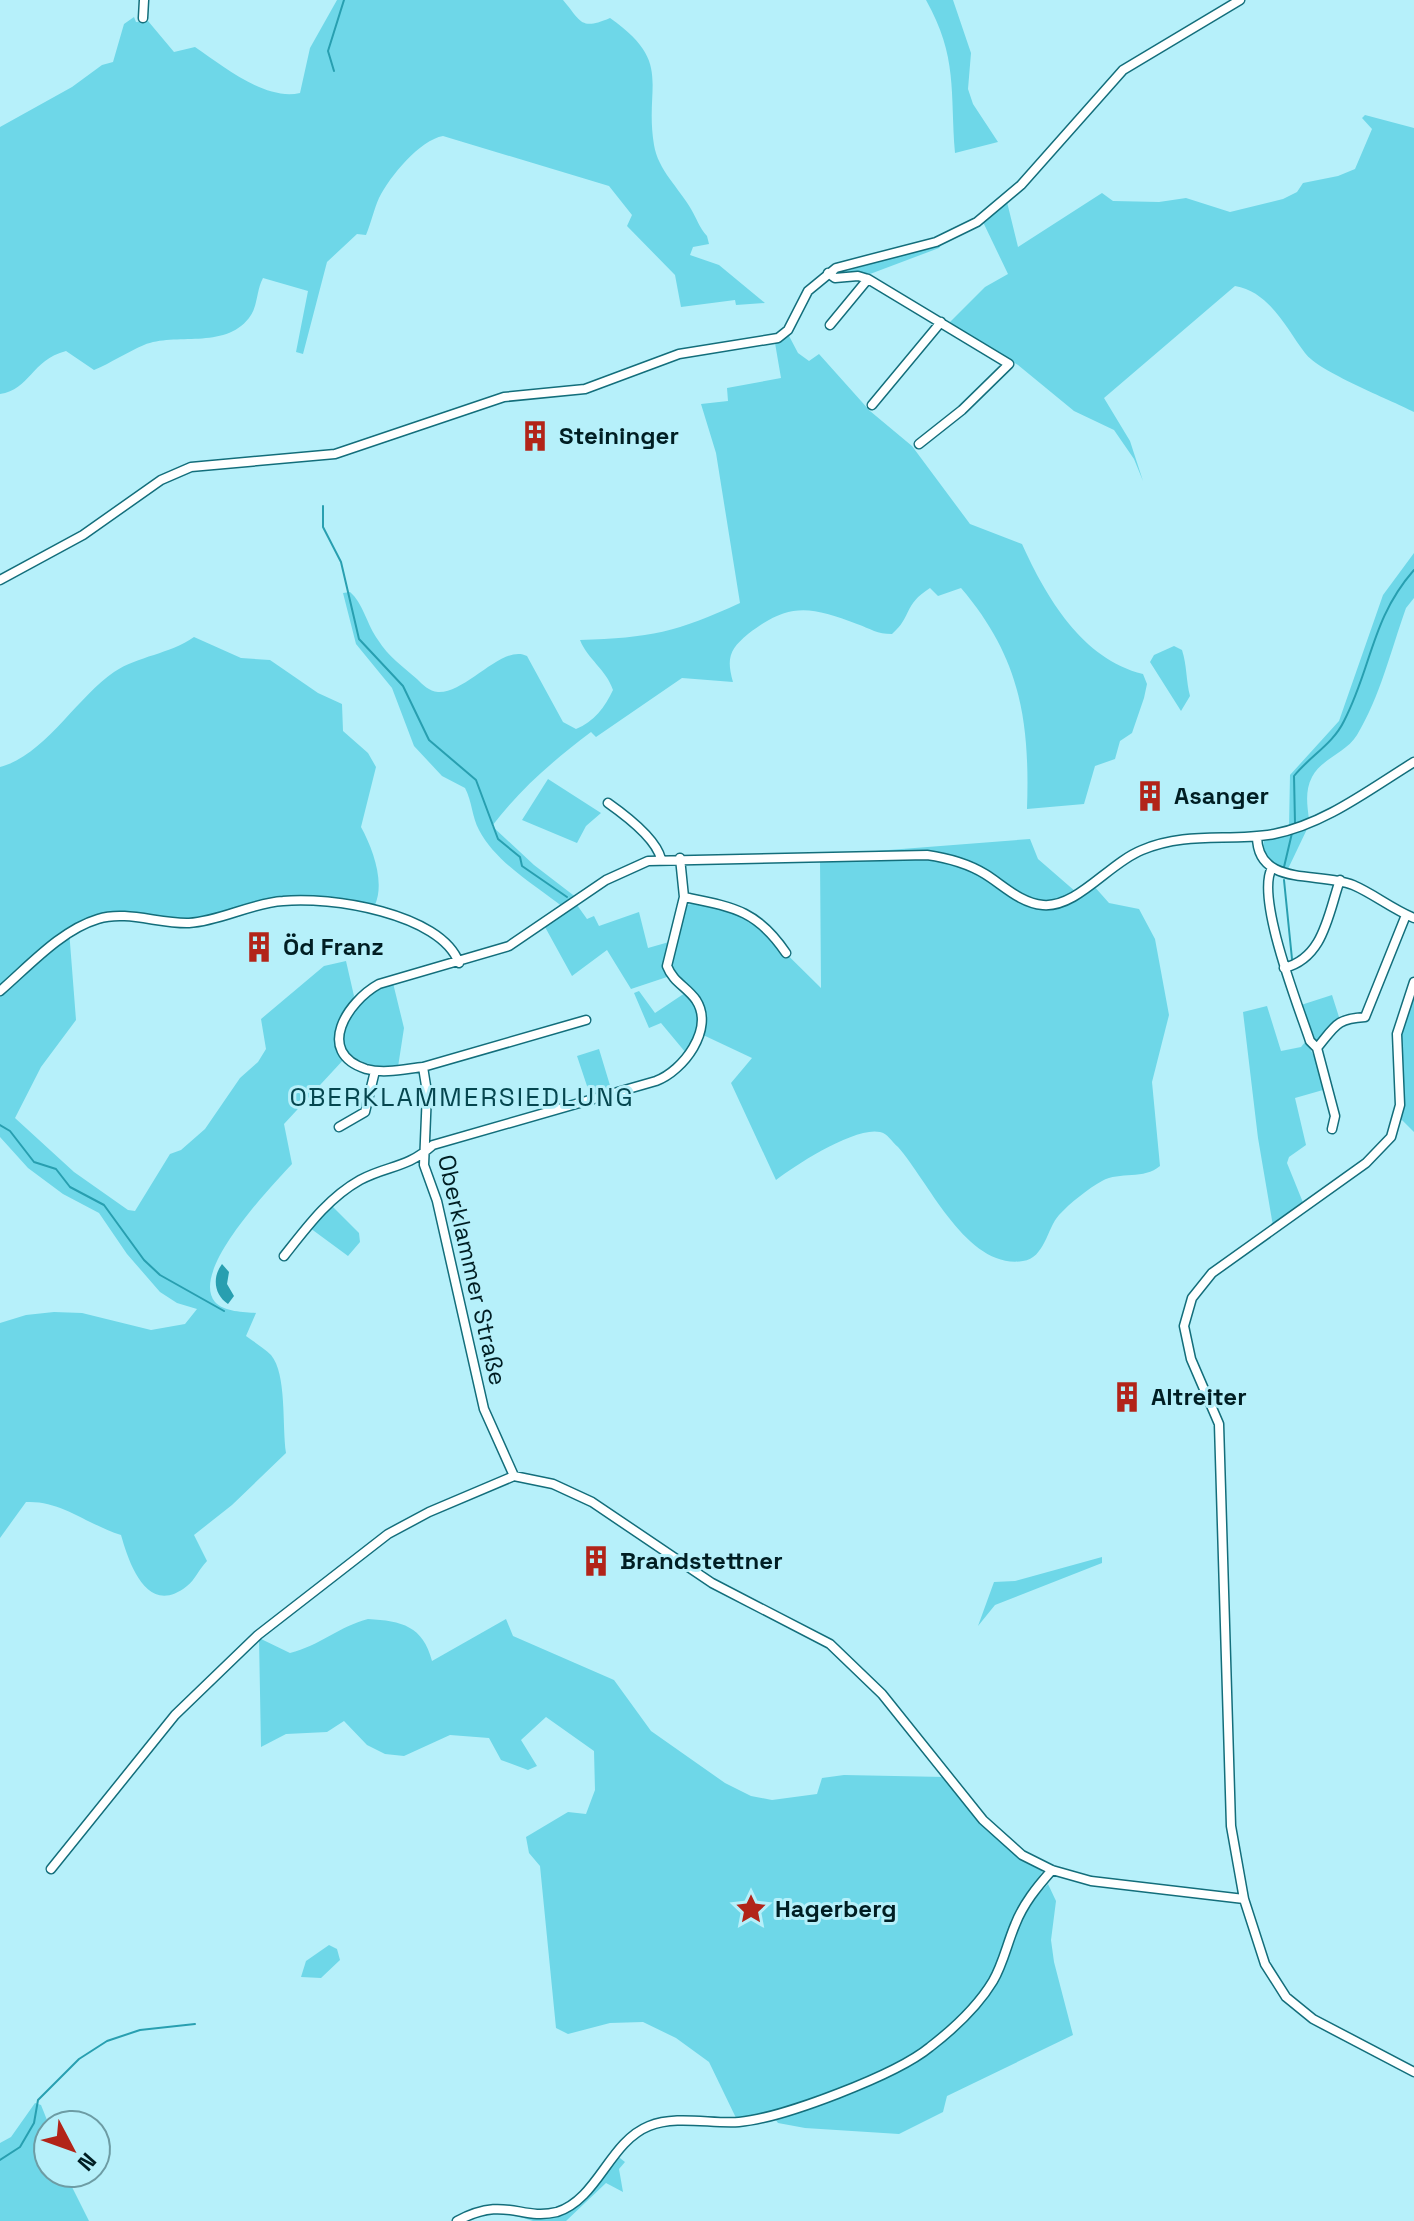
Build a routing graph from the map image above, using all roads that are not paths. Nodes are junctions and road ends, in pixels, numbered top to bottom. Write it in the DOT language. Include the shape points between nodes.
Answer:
graph roads {
  1 [pos="144,0"];
  2 [pos="1240,0"];
  3 [pos="143,18"];
  4 [pos="828,273"];
  5 [pos="868,279"];
  6 [pos="941,322"];
  7 [pos="830,325"];
  8 [pos="872,405"];
  9 [pos="919,444"];
  10 [pos="0,580"];
  11 [pos="1414,762"];
  12 [pos="608,803"];
  13 [pos="1257,836"];
  14 [pos="680,858"];
  15 [pos="661,859"];
  16 [pos="1272,868"];
  17 [pos="1340,880"];
  18 [pos="684,897"];
  19 [pos="1410,916"];
  20 [pos="786,953"];
  21 [pos="459,963"];
  22 [pos="1284,968"];
  23 [pos="1414,982"];
  24 [pos="0,991"];
  25 [pos="586,1020"];
  26 [pos="1317,1048"];
  27 [pos="423,1067"];
  28 [pos="375,1071"];
  29 [pos="339,1127"];
  30 [pos="1332,1129"];
  31 [pos="422,1155"];
  32 [pos="284,1256"];
  33 [pos="514,1476"];
  34 [pos="51,1869"];
  35 [pos="1052,1870"];
  36 [pos="1244,1899"];
  37 [pos="1414,2072"];
  38 [pos="457,2221"];
  1 -- 3 [label="street"];
  2 -- 4 [label="street" via="1123,70 1021,185 977,222 936,242 854,261"];
  4 -- 5 [label="street"];
  4 -- 10 [label="street" via="808,291 788,330 772,341 679,354 585,389 504,397 335,454 191,467 161,480 83,535"];
  5 -- 6 [label="street"];
  5 -- 7 [label="street"];
  6 -- 8 [label="street"];
  6 -- 9 [label="street" via="1009,364"];
  11 -- 13 [label="street" via="1308,824"];
  12 -- 15 [label="street"];
  13 -- 14 [label="street" via="1208,835 1156,845 1122,859 1072,899 1051,905 1031,903 982,872 943,857"];
  13 -- 16 [label="street" via="1260,852"];
  14 -- 15 [label="street"];
  14 -- 18 [label="street"];
  15 -- 21 [label="street" via="620,872 509,946"];
  16 -- 17 [label="street" via="1293,876"];
  16 -- 22 [label="street" via="1268,884"];
  17 -- 19 [label="street"];
  17 -- 22 [label="street" via="1314,953"];
  18 -- 20 [label="street" via="746,913 769,928"];
  18 -- 31 [label="street" via="667,966 697,1001 702,1018 680,1067 656,1081 433,1145"];
  19 -- 26 [label="street" via="1365,1017 1343,1018"];
  21 -- 24 [label="street" via="441,942 394,914 286,900 201,922 100,918 67,934"];
  21 -- 28 [label="street" via="379,984 352,1003 340,1026 340,1039 350,1059"];
  22 -- 26 [label="street"];
  23 -- 36 [label="street" via="1397,1034 1400,1105 1392,1135 1366,1163 1200,1284 1186,1311 1191,1359 1219,1424 1231,1826"];
  25 -- 27 [label="street"];
  26 -- 30 [label="street" via="1335,1116"];
  27 -- 28 [label="street"];
  27 -- 31 [label="street, Oberklammer Straße" via="427,1092"];
  28 -- 29 [label="street" via="368,1108"];
  31 -- 32 [label="street" via="363,1178 337,1196"];
  31 -- 33 [label="street, Oberklammer Straße" via="484,1409"];
  33 -- 34 [label="street" via="388,1534 258,1635 175,1715"];
  33 -- 35 [label="street" via="553,1484 592,1502 712,1583 830,1644 882,1694 998,1836"];
  35 -- 36 [label="street" via="1113,1885"];
  35 -- 38 [label="street" via="1021,1912 991,1984 945,2034 912,2059 765,2117 646,2127 564,2209 542,2213 496,2207"];
  36 -- 37 [label="street" via="1265,1964 1286,1997 1313,2019"];
}
